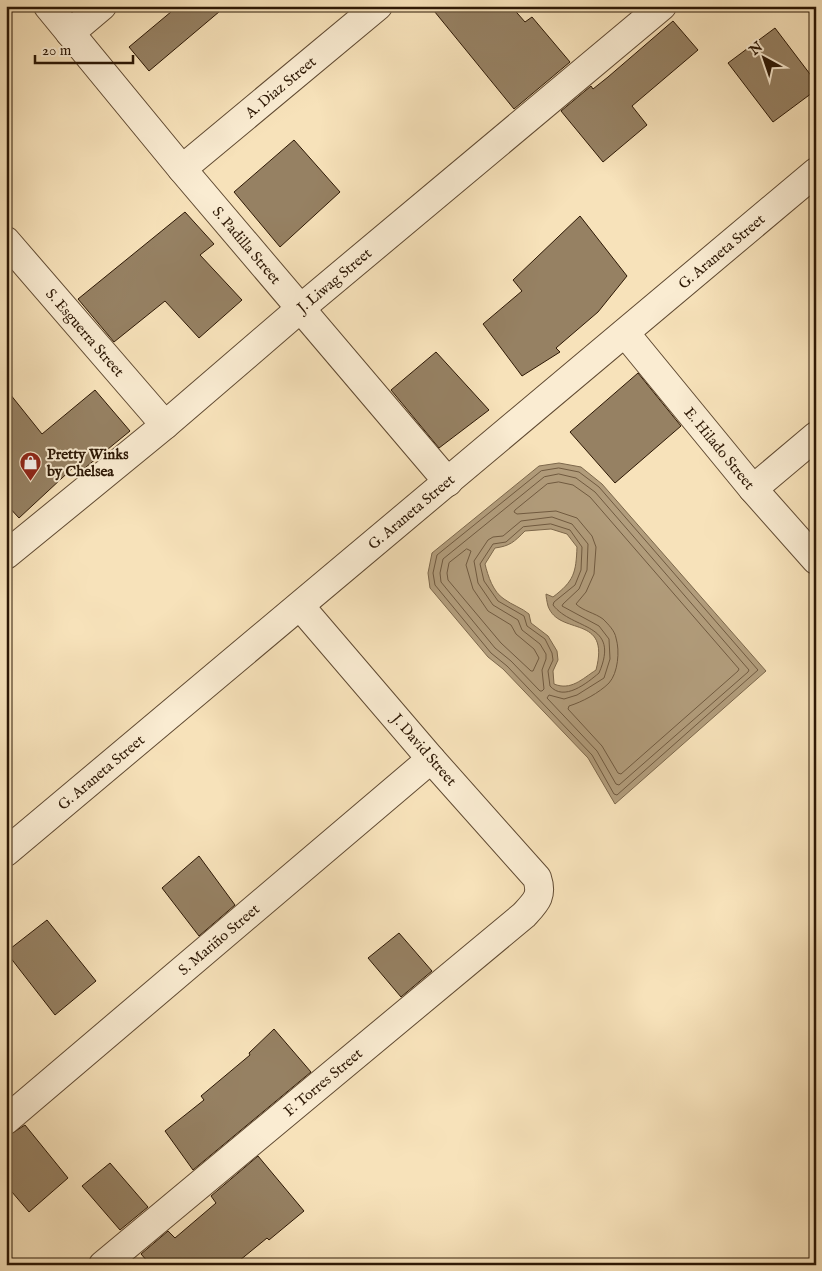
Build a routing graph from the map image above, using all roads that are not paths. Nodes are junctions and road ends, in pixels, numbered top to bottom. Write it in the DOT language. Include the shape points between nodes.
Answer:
graph roads {
  1 [pos="48,6"];
  2 [pos="102,6"];
  3 [pos="378,6"];
  4 [pos="662,6"];
  5 [pos="70,33"];
  6 [pos="182,169"];
  7 [pos="816,172"];
  8 [pos="6,241"];
  9 [pos="301,308"];
  10 [pos="625,333"];
  11 [pos="165,425"];
  12 [pos="816,436"];
  13 [pos="448,482"];
  14 [pos="753,489"];
  15 [pos="11,543"];
  16 [pos="816,560"];
  17 [pos="300,606"];
  18 [pos="431,759"];
  19 [pos="6,852"];
  20 [pos="539,897"];
  21 [pos="6,1120"];
  22 [pos="103,1265"];
  1 -- 5 [label="street, S. Padilla Street"];
  2 -- 5 [label="street"];
  3 -- 6 [label="street, A. Diaz Street"];
  4 -- 9 [label="street, J. Liwag Street"];
  5 -- 6 [label="street, S. Padilla Street"];
  6 -- 9 [label="street, S. Padilla Street"];
  7 -- 10 [label="street, G. Araneta Street"];
  8 -- 11 [label="street, S. Esguerra Street"];
  9 -- 11 [label="street, J. Liwag Street"];
  9 -- 13 [label="street, S. Padilla Street"];
  10 -- 13 [label="street, G. Araneta Street"];
  10 -- 14 [label="street, E. Hilado Street"];
  11 -- 15 [label="street, J. Liwag Street"];
  12 -- 14 [label="street"];
  13 -- 17 [label="street, G. Araneta Street"];
  14 -- 16 [label="street, E. Hilado Street"];
  17 -- 18 [label="street, J. David Street"];
  17 -- 19 [label="street, G. Araneta Street"];
  18 -- 20 [label="street, J. David Street" via="537,878"];
  18 -- 21 [label="street, S. Mariño Street"];
  20 -- 22 [label="street, F. Torres Street" via="524,915"];
}
